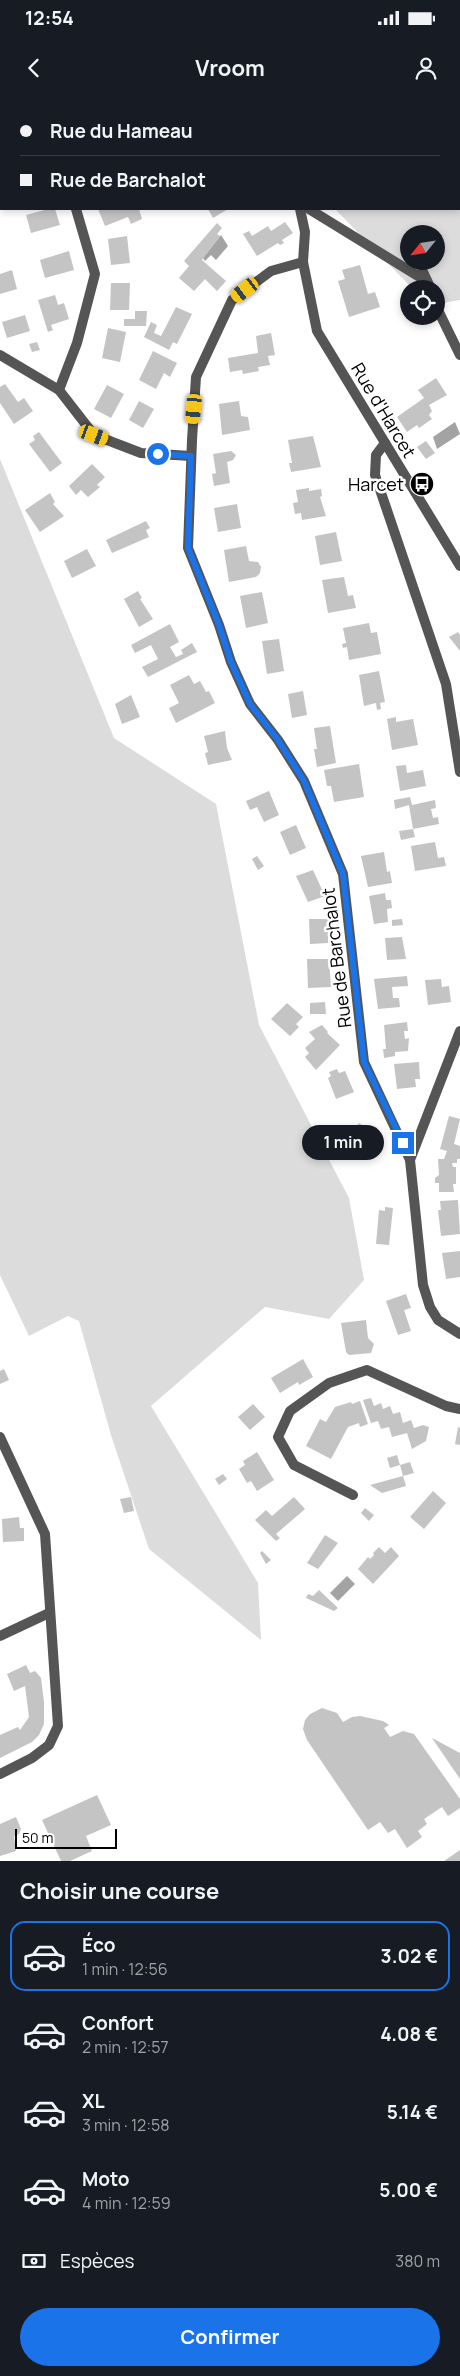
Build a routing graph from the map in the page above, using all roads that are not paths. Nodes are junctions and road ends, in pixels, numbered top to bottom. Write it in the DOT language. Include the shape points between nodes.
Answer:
graph roads {
  1 [pos="76,210"];
  2 [pos="300,210"];
  3 [pos="311,210"];
  4 [pos="303,262"];
  5 [pos="427,280"];
  6 [pos="445,324"];
  7 [pos="460,354"];
  8 [pos="0,356"];
  9 [pos="59,390"];
  10 [pos="385,443"];
  11 [pos="191,456"];
  12 [pos="460,566"];
  13 [pos="460,772"];
  14 [pos="460,1031"];
  15 [pos="410,1160"];
  16 [pos="460,1334"];
  17 [pos="460,1409"];
  18 [pos="0,1437"];
  19 [pos="353,1495"];
  20 [pos="49,1612"];
  21 [pos="0,1636"];
  22 [pos="0,1774"];
  1 -- 9 [label="street" via="95,274 77,343"];
  2 -- 4 [label="street, Rue d'Harcet" via="304,232"];
  3 -- 5 [label="street" via="418,276 423,272"];
  4 -- 10 [label="street, Rue d'Harcet" via="317,331"];
  4 -- 11 [label="street, Rue de Barchalot" via="270,271 232,300 196,377"];
  6 -- 7 [label="street"];
  8 -- 9 [label="street"];
  9 -- 11 [label="street" via="94,435 141,453"];
  10 -- 12 [label="street, Rue d'Harcet"];
  10 -- 13 [label="street" via="376,456 375,475 446,684"];
  11 -- 15 [label="street, Rue de Barchalot" via="188,548 250,704 304,781 343,874 364,1062"];
  14 -- 15 [label="street"];
  15 -- 16 [label="street" via="423,1285 438,1320"];
  17 -- 19 [label="street" via="446,1406 367,1370 329,1383 290,1411 278,1437 294,1465"];
  18 -- 20 [label="street" via="45,1534"];
  20 -- 21 [label="street"];
  20 -- 22 [label="street" via="58,1726 49,1745 32,1758"];
}
